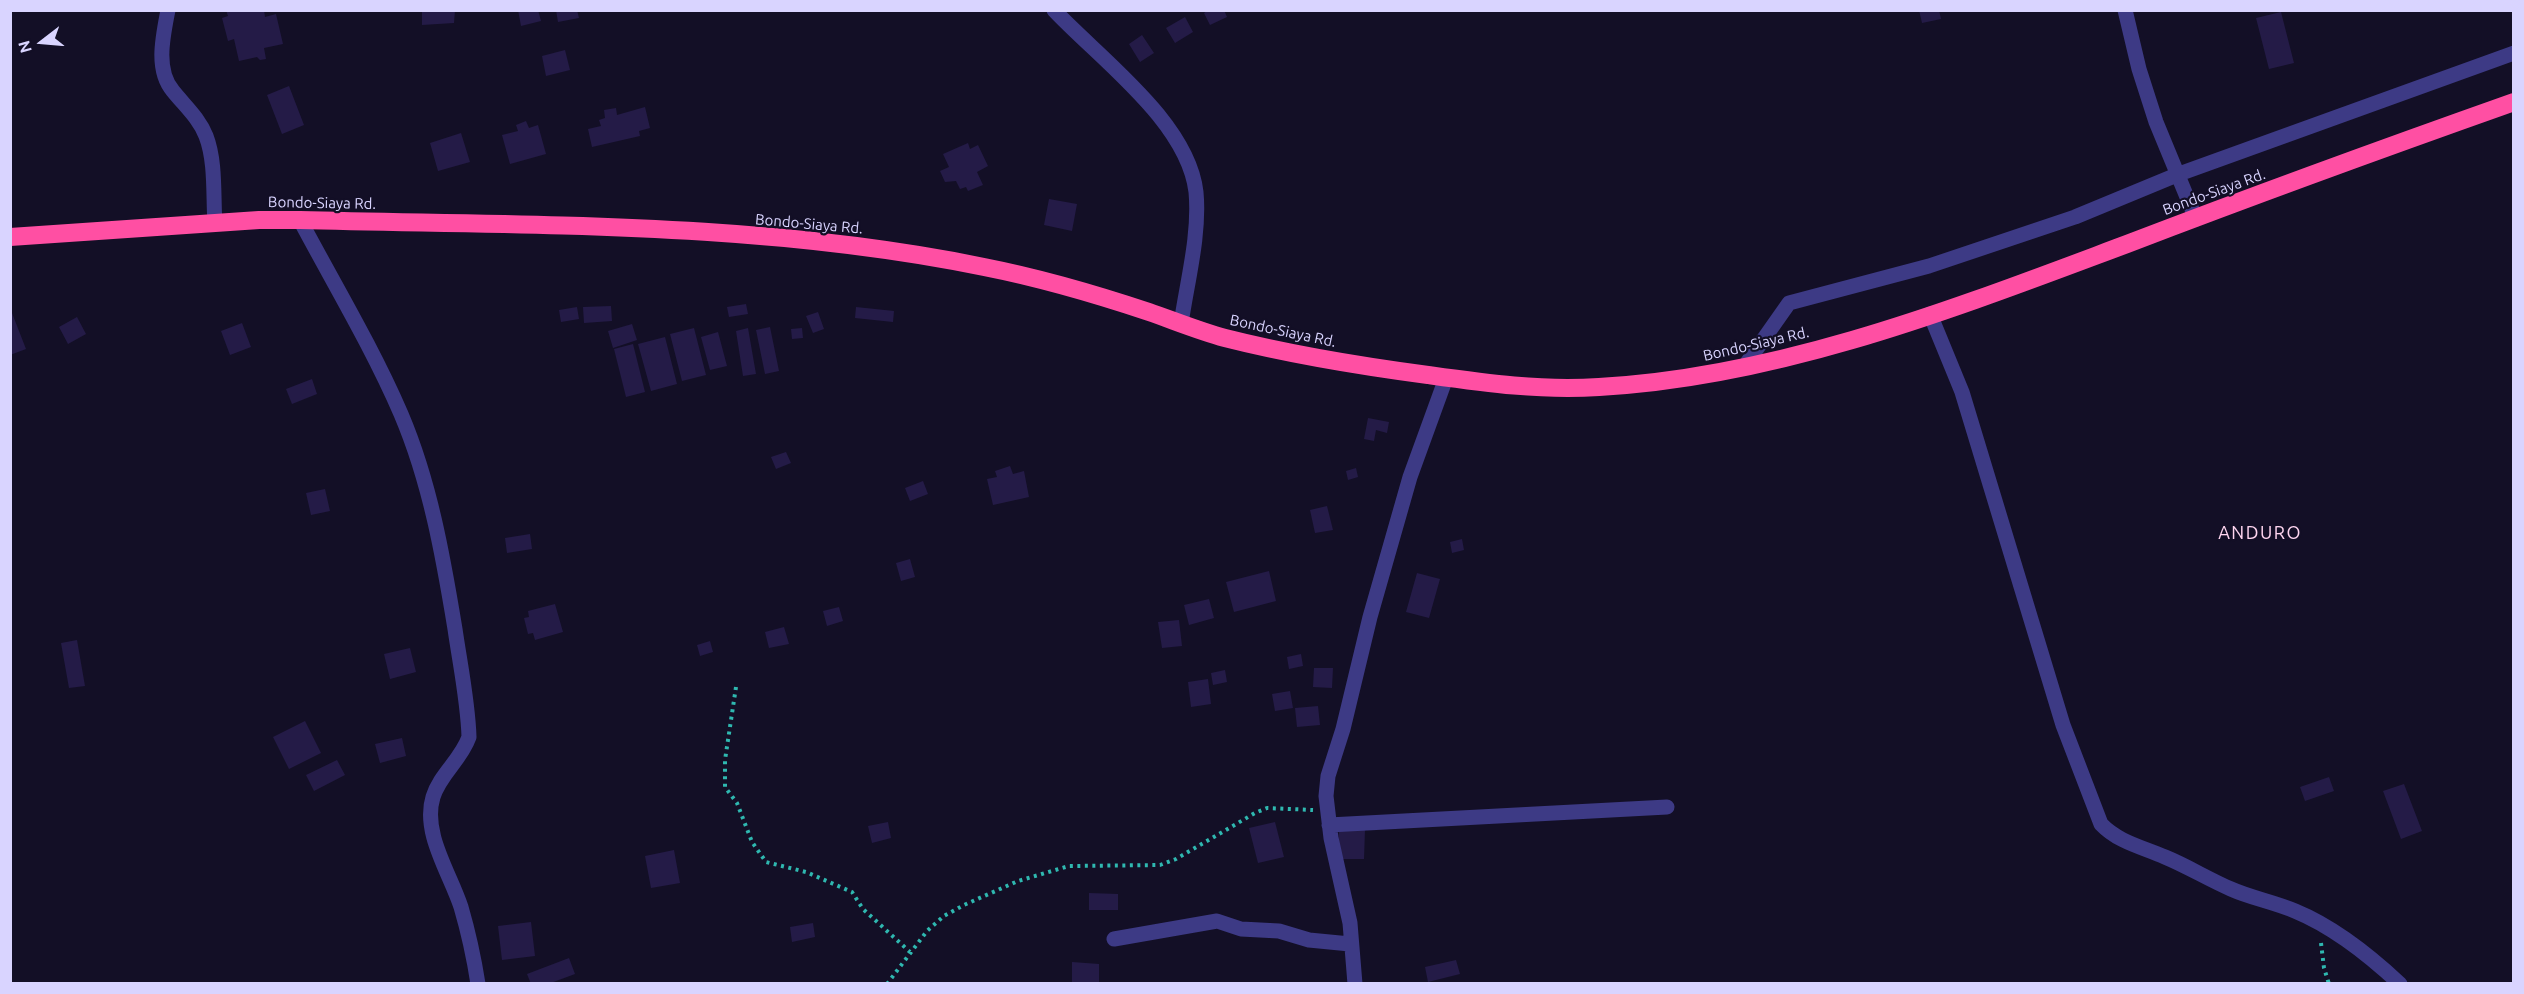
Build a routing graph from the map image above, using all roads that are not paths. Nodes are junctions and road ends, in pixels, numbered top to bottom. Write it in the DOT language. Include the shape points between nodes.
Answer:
graph roads {
  1 [pos="168,10"];
  2 [pos="1054,10"];
  3 [pos="2125,10"];
  4 [pos="2514,53"];
  5 [pos="2514,102"];
  6 [pos="2179,174"];
  7 [pos="2196,219"];
  8 [pos="300,220"];
  9 [pos="215,224"];
  10 [pos="10,237"];
  11 [pos="1930,314"];
  12 [pos="1181,324"];
  13 [pos="1743,367"];
  14 [pos="1446,378"];
  15 [pos="1667,807"];
  16 [pos="1329,818"];
  17 [pos="1114,939"];
  18 [pos="1350,944"];
  19 [pos="478,984"];
  20 [pos="1355,984"];
  21 [pos="2400,984"];
  1 -- 9 [label="street" via="163,69 171,90 199,121 207,138"];
  2 -- 12 [label="street" via="1154,108 1188,161 1196,193 1196,216"];
  3 -- 6 [label="street" via="2156,122"];
  4 -- 6 [label="street"];
  5 -- 7 [label="highway, Bondo-Siaya Rd."];
  6 -- 7 [label="street"];
  6 -- 13 [label="street" via="2000,243 1789,303"];
  7 -- 11 [label="highway, Bondo-Siaya Rd."];
  8 -- 9 [label="highway, Bondo-Siaya Rd."];
  8 -- 12 [label="highway, Bondo-Siaya Rd." via="580,227 830,243 998,270 1081,291"];
  8 -- 19 [label="street" via="401,414 436,522 469,737 434,795 431,820 435,842 461,908"];
  9 -- 10 [label="highway, Bondo-Siaya Rd."];
  11 -- 13 [label="highway, Bondo-Siaya Rd."];
  11 -- 21 [label="street" via="1962,392 2063,725 2101,824 2110,834 2127,842 2319,923 2353,944"];
  12 -- 14 [label="highway, Bondo-Siaya Rd." via="1271,348"];
  13 -- 14 [label="highway, Bondo-Siaya Rd." via="1678,379 1547,389"];
  14 -- 16 [label="street" via="1410,477 1370,617 1328,776"];
  15 -- 16 [label="street"];
  16 -- 18 [label="street"];
  17 -- 18 [label="street" via="1217,921 1241,929 1279,931 1310,940"];
  18 -- 20 [label="street"];
}
